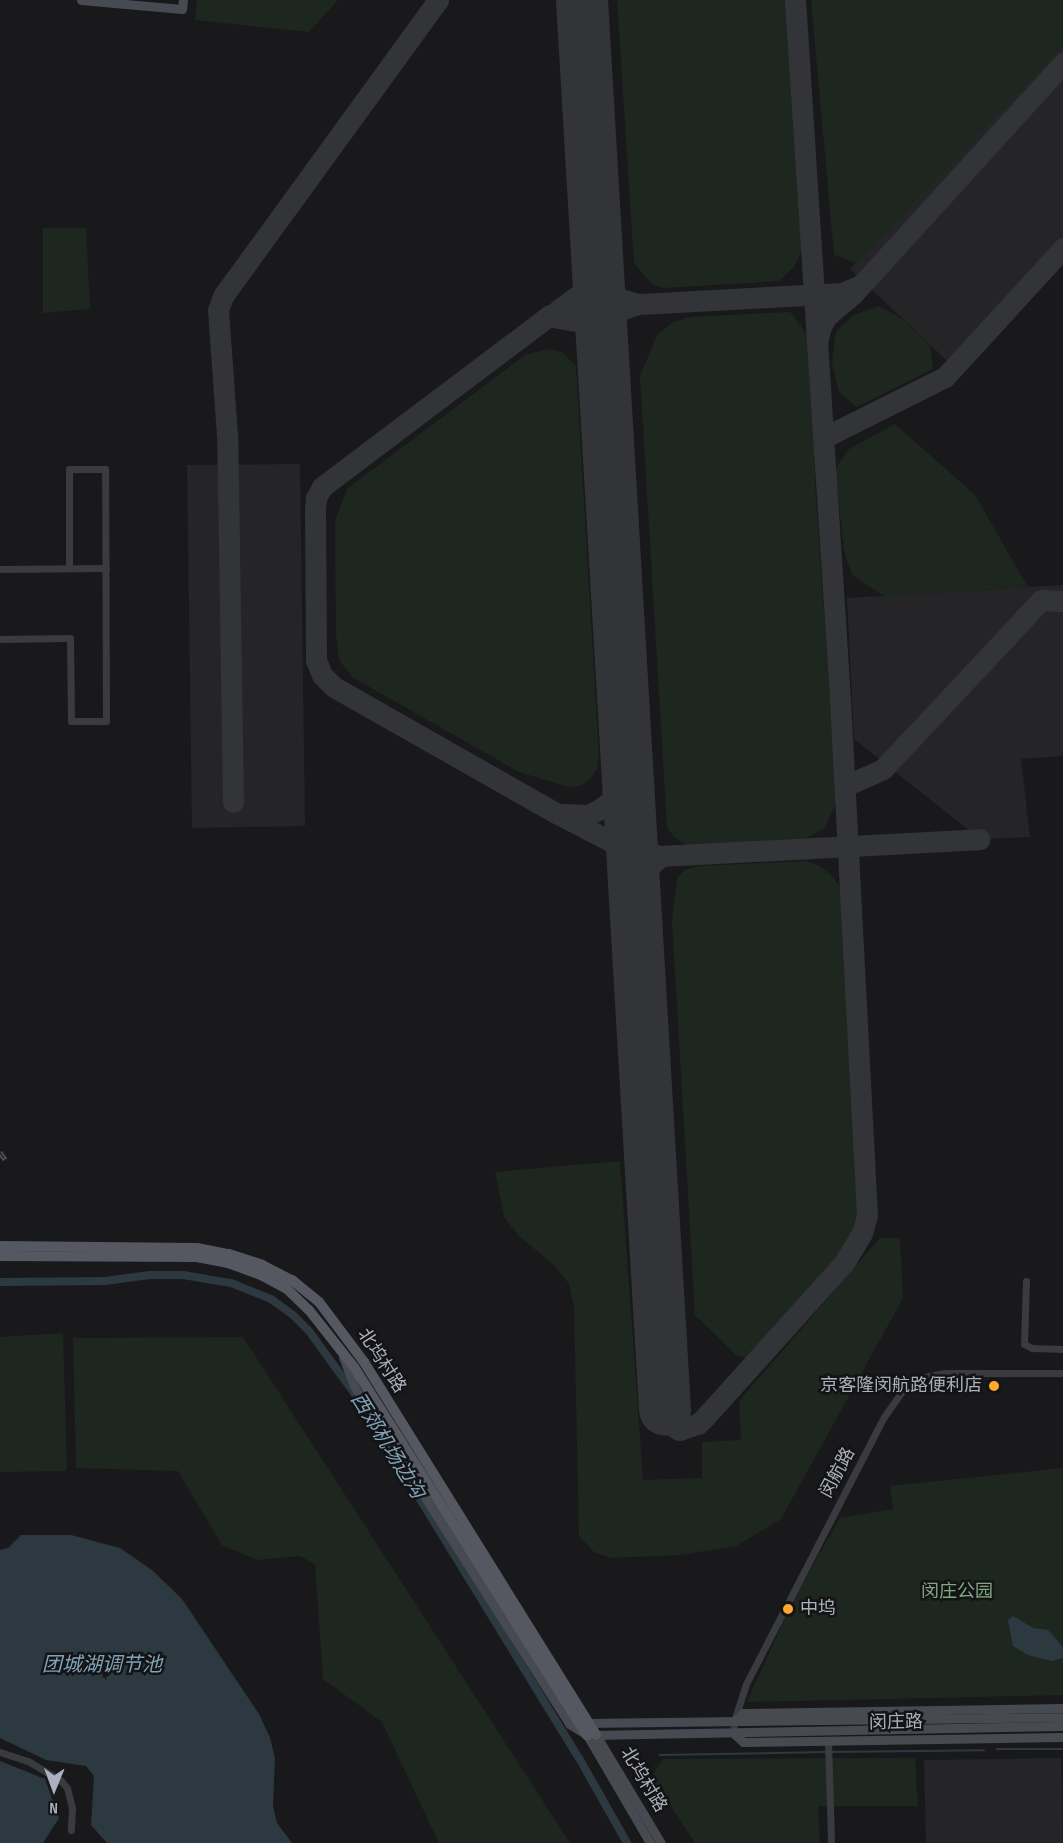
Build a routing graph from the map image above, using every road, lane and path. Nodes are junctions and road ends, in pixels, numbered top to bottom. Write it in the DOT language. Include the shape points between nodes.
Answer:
graph roads {
  1 [pos="81,0"];
  2 [pos="182,5"];
  3 [pos="69,568"];
  4 [pos="106,568"];
  5 [pos="0,569"];
  6 [pos="0,639"];
  7 [pos="0,1246"];
  8 [pos="0,1256"];
  9 [pos="1026,1281"];
  10 [pos="1063,1349"];
  11 [pos="1063,1373"];
  12 [pos="1063,1708"];
  13 [pos="1063,1717"];
  14 [pos="734,1721"];
  15 [pos="579,1723"];
  16 [pos="1063,1726"];
  17 [pos="733,1733"];
  18 [pos="592,1735"];
  19 [pos="1063,1737"];
  20 [pos="828,1748"];
  21 [pos="0,1752"];
  22 [pos="71,1830"];
  23 [pos="650,1843"];
  24 [pos="661,1843"];
  25 [pos="831,1843"];
  1 -- 2 [label="main road"];
  3 -- 4 [label="street"];
  3 -- 4 [label="street" via="69,469 105,469"];
  3 -- 5 [label="street"];
  4 -- 6 [label="street" via="106,721 71,721 70,638"];
  7 -- 15 [label="main road, 北坞村路" via="197,1248 262,1265 292,1280 319,1302 364,1362"];
  8 -- 15 [label="main road, 北坞村路" via="169,1255 228,1263 287,1289 340,1346"];
  9 -- 10 [label="street" via="1024,1344"];
  11 -- 14 [label="street, 闵航路" via="944,1373 919,1377 907,1384 884,1417 785,1608 746,1684"];
  12 -- 14 [label="main road, 闵庄路" via="743,1713"];
  13 -- 14 [label="main road, 闵庄路"];
  14 -- 15 [label="main road, 闵庄路"];
  14 -- 17 [label="street, 闵航路"];
  15 -- 18 [label="main road"];
  15 -- 18 [label="main road, 北坞村路"];
  16 -- 17 [label="main road, 闵庄路"];
  17 -- 18 [label="main road, 闵庄路"];
  17 -- 20 [label="main road, 闵庄路" via="743,1742"];
  18 -- 23 [label="main road, 北坞村路"];
  18 -- 24 [label="main road, 北坞村路"];
  19 -- 20 [label="main road, 闵庄路"];
  20 -- 25 [label="street"];
  21 -- 22 [label="street" via="28,1761 61,1781 72,1808"];
}
